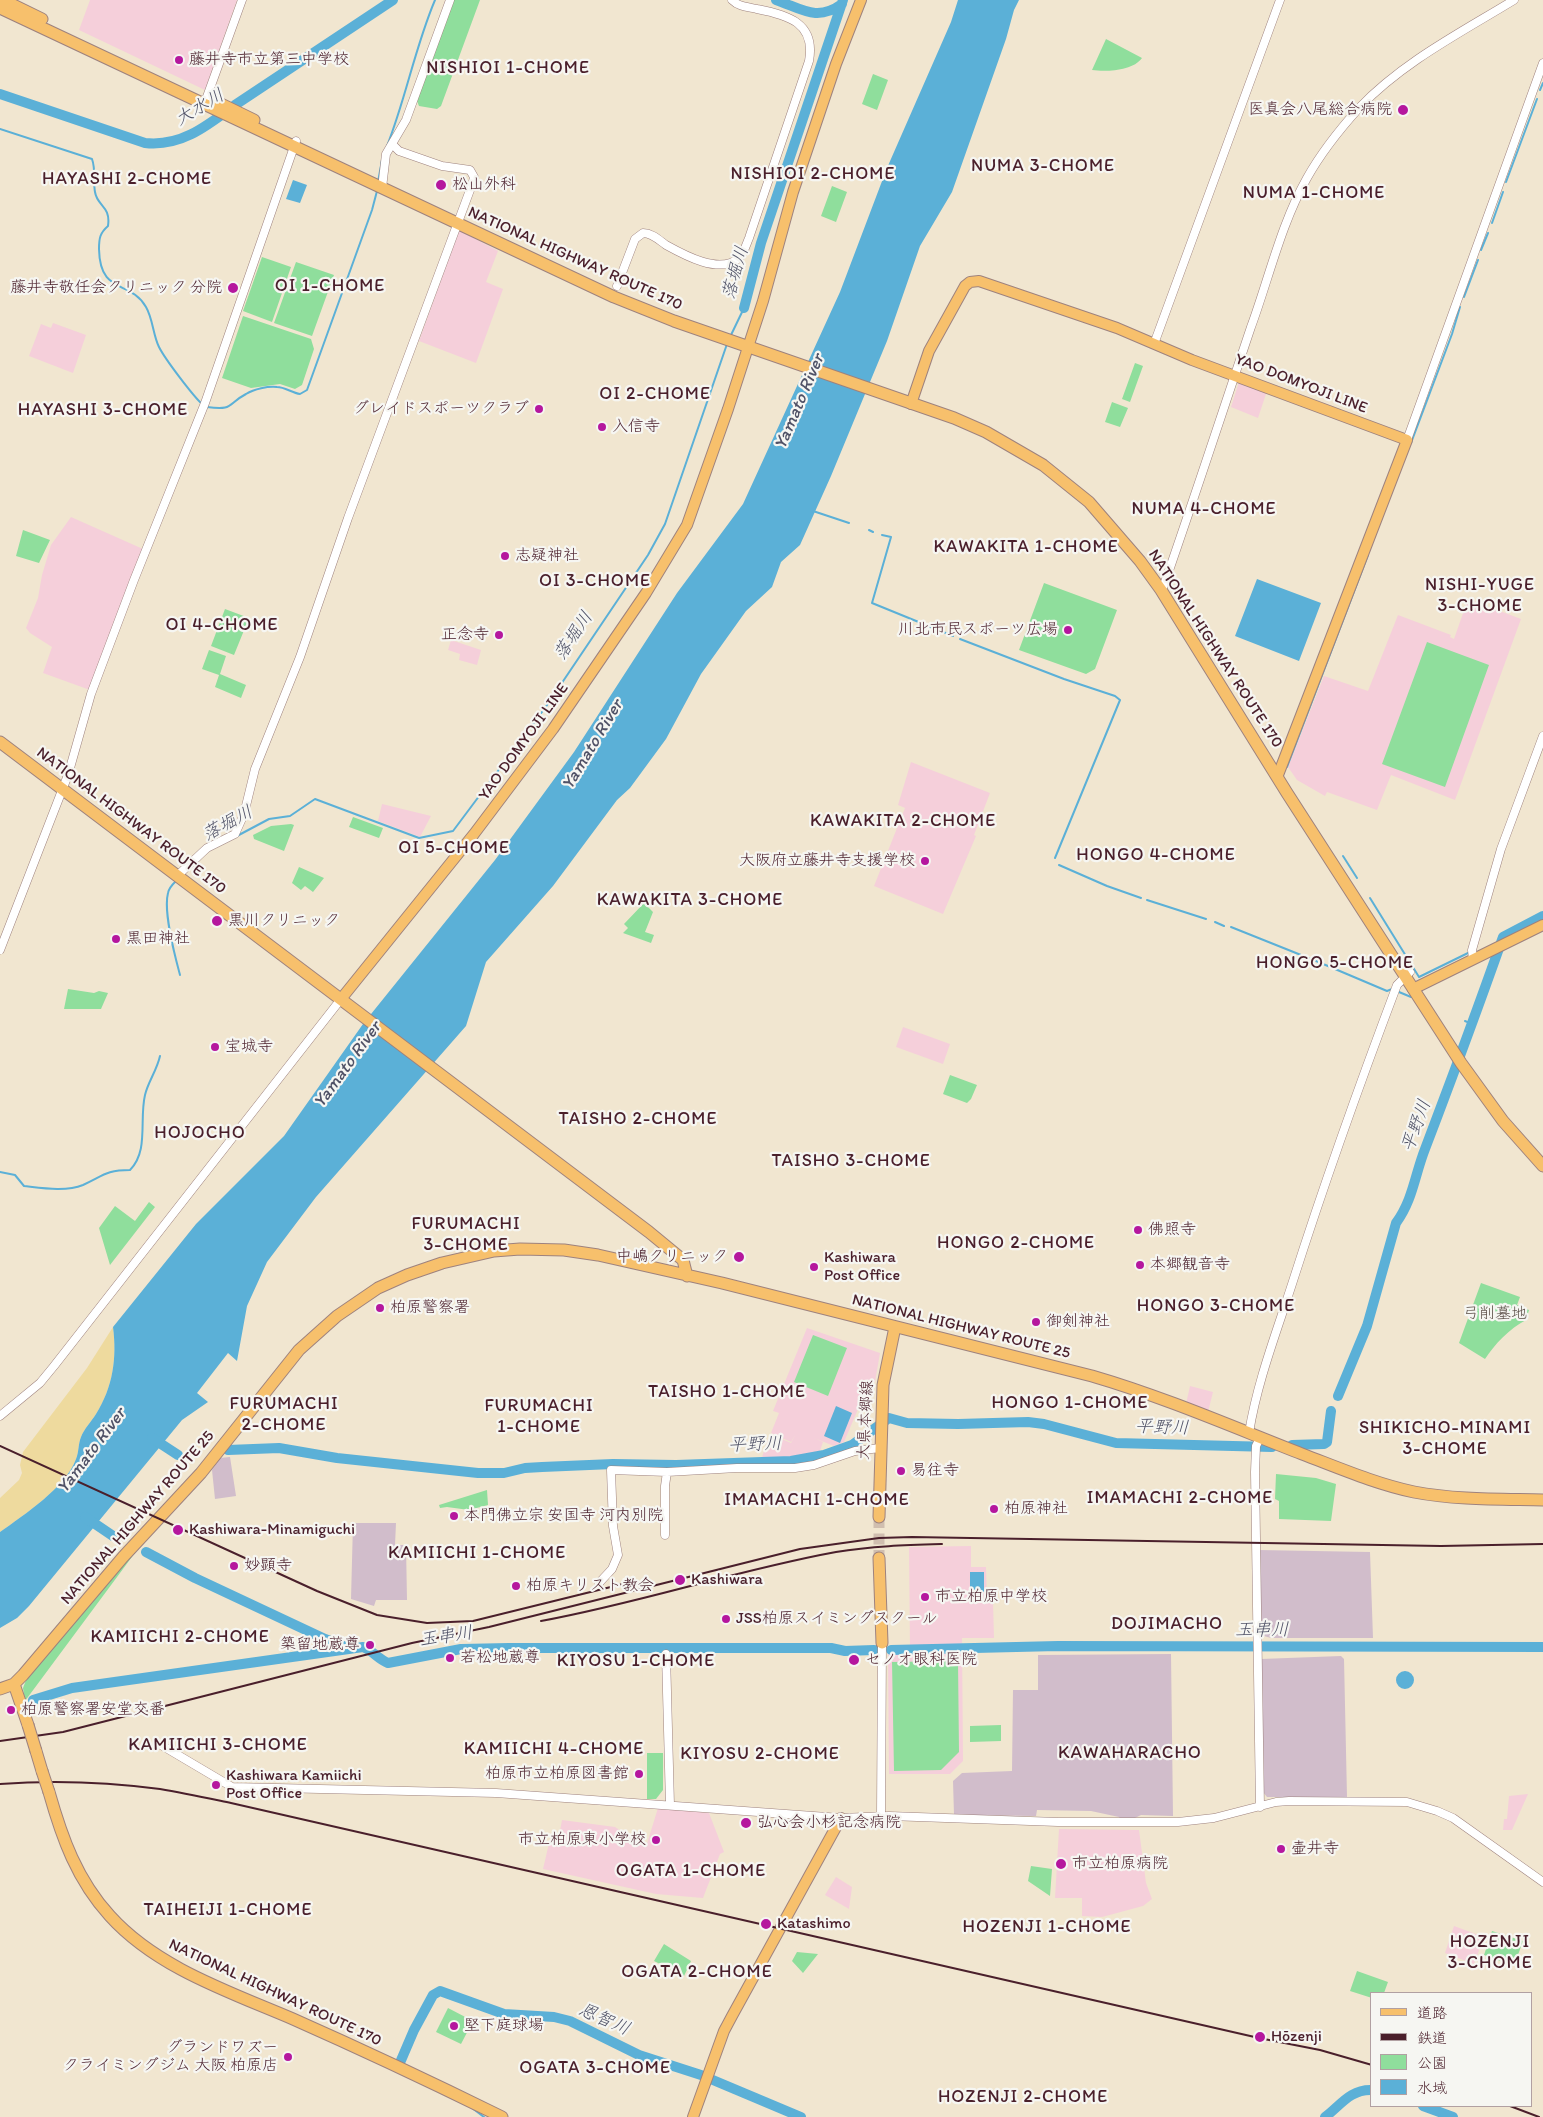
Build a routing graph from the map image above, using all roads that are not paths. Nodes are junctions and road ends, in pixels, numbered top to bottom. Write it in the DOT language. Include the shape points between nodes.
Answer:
graph roads {
  1 [pos="3,0"];
  2 [pos="242,0"];
  3 [pos="450,0"];
  4 [pos="732,0"];
  5 [pos="861,0"];
  6 [pos="1280,0"];
  7 [pos="1514,0"];
  8 [pos="0,4"];
  9 [pos="0,8"];
  10 [pos="1543,63"];
  11 [pos="205,101"];
  12 [pos="295,144"];
  13 [pos="392,144"];
  14 [pos="382,184"];
  15 [pos="458,221"];
  16 [pos="617,286"];
  17 [pos="746,344"];
  18 [pos="1154,344"];
  19 [pos="1235,375"];
  20 [pos="907,400"];
  21 [pos="1407,440"];
  22 [pos="1163,588"];
  23 [pos="1543,736"];
  24 [pos="0,742"];
  25 [pos="1279,772"];
  26 [pos="62,789"];
  27 [pos="178,877"];
  28 [pos="1543,925"];
  29 [pos="0,950"];
  30 [pos="1473,958"];
  31 [pos="1408,974"];
  32 [pos="1416,987"];
  33 [pos="344,1001"];
  34 [pos="1460,1057"];
  35 [pos="1543,1158"];
  36 [pos="1543,1166"];
  37 [pos="687,1276"];
  38 [pos="895,1327"];
  39 [pos="0,1416"];
  40 [pos="1255,1442"];
  41 [pos="880,1448"];
  42 [pos="667,1472"];
  43 [pos="1543,1500"];
  44 [pos="879,1517"];
  45 [pos="665,1535"];
  46 [pos="879,1558"];
  47 [pos="599,1583"];
  48 [pos="882,1643"];
  49 [pos="666,1654"];
  50 [pos="14,1684"];
  51 [pos="0,1689"];
  52 [pos="161,1745"];
  53 [pos="670,1805"];
  54 [pos="1260,1808"];
  55 [pos="882,1816"];
  56 [pos="841,1818"];
  57 [pos="1543,1882"];
  58 [pos="495,2115"];
  59 [pos="693,2117"];
  1 -- 8 [label="main road"];
  1 -- 11 [label="highway, NATIONAL HIGHWAY ROUTE 170"];
  2 -- 11 [label="street"];
  3 -- 13 [label="street" via="406,120"];
  4 -- 16 [label="street" via="739,6 795,21 806,31 811,44 810,60 749,238 740,258 718,265 642,233 635,238"];
  5 -- 17 [label="main road, YAO DOMYOJI LINE" via="793,192 768,282"];
  6 -- 18 [label="street"];
  7 -- 19 [label="street" via="1400,71 1359,109 1333,140 1307,178 1286,225"];
  9 -- 11 [label="highway, NATIONAL HIGHWAY ROUTE 170"];
  10 -- 21 [label="street"];
  11 -- 12 [label="highway, NATIONAL HIGHWAY ROUTE 170"];
  12 -- 14 [label="highway, NATIONAL HIGHWAY ROUTE 170"];
  12 -- 26 [label="street" via="205,403 166,505 152,531 91,694"];
  13 -- 14 [label="street" via="384,161"];
  13 -- 15 [label="street" via="399,151 473,173 473,182"];
  14 -- 15 [label="highway, NATIONAL HIGHWAY ROUTE 170"];
  15 -- 17 [label="highway, NATIONAL HIGHWAY ROUTE 170" via="606,294"];
  15 -- 27 [label="street" via="300,656 255,768 236,834 207,848"];
  17 -- 20 [label="highway, NATIONAL HIGHWAY ROUTE 170"];
  17 -- 33 [label="main road, YAO DOMYOJI LINE" via="728,409 694,506 669,557 532,758"];
  18 -- 19 [label="main road, YAO DOMYOJI LINE"];
  18 -- 20 [label="main road, YAO DOMYOJI LINE" via="1009,291 979,281 970,282 931,346"];
  19 -- 21 [label="main road, YAO DOMYOJI LINE"];
  19 -- 22 [label="street"];
  20 -- 22 [label="highway, NATIONAL HIGHWAY ROUTE 170" via="1024,446 1082,488 1133,542"];
  21 -- 25 [label="main road"];
  22 -- 25 [label="highway, NATIONAL HIGHWAY ROUTE 170"];
  23 -- 30 [label="street" via="1501,849 1472,950"];
  24 -- 26 [label="highway, NATIONAL HIGHWAY ROUTE 170"];
  25 -- 31 [label="highway, NATIONAL HIGHWAY ROUTE 170"];
  26 -- 27 [label="highway, NATIONAL HIGHWAY ROUTE 170"];
  26 -- 29 [label="street"];
  27 -- 33 [label="highway, NATIONAL HIGHWAY ROUTE 170"];
  28 -- 30 [label="main road"];
  30 -- 32 [label="main road"];
  31 -- 32 [label="highway, NATIONAL HIGHWAY ROUTE 170"];
  31 -- 40 [label="street" via="1397,985 1337,1146 1252,1413"];
  32 -- 34 [label="highway, NATIONAL HIGHWAY ROUTE 170"];
  33 -- 37 [label="highway, NATIONAL HIGHWAY ROUTE 170" via="676,1253 683,1260"];
  33 -- 39 [label="street" via="40,1383"];
  34 -- 35 [label="highway, NATIONAL HIGHWAY ROUTE 170"];
  34 -- 36 [label="highway, NATIONAL HIGHWAY ROUTE 170" via="1503,1121"];
  37 -- 38 [label="highway, NATIONAL HIGHWAY ROUTE 25"];
  37 -- 50 [label="highway, NATIONAL HIGHWAY ROUTE 25" via="598,1255 520,1249 442,1262 378,1288 337,1316 299,1350 201,1473 123,1557"];
  38 -- 40 [label="highway, NATIONAL HIGHWAY ROUTE 25" via="1117,1383"];
  38 -- 41 [label="highway, 大県本郷線" via="883,1385"];
  40 -- 43 [label="highway, NATIONAL HIGHWAY ROUTE 25" via="1415,1492"];
  40 -- 54 [label="street"];
  41 -- 42 [label="street" via="855,1451 795,1468"];
  41 -- 44 [label="highway, 大県本郷線"];
  42 -- 45 [label="street"];
  42 -- 47 [label="street" via="611,1470 613,1526 618,1554 612,1569"];
  46 -- 48 [label="highway"];
  48 -- 55 [label="street"];
  49 -- 53 [label="street"];
  50 -- 51 [label="highway, NATIONAL HIGHWAY ROUTE 25"];
  50 -- 58 [label="highway, NATIONAL HIGHWAY ROUTE 170, bridge" via="69,1854 90,1892 111,1918 150,1951 219,1987"];
  52 -- 53 [label="street" via="232,1787 496,1793"];
  53 -- 56 [label="street"];
  54 -- 55 [label="street" via="1178,1822"];
  54 -- 57 [label="street" via="1289,1801 1418,1804 1465,1825"];
  55 -- 56 [label="street"];
  56 -- 59 [label="main road" via="724,2031"];
}
